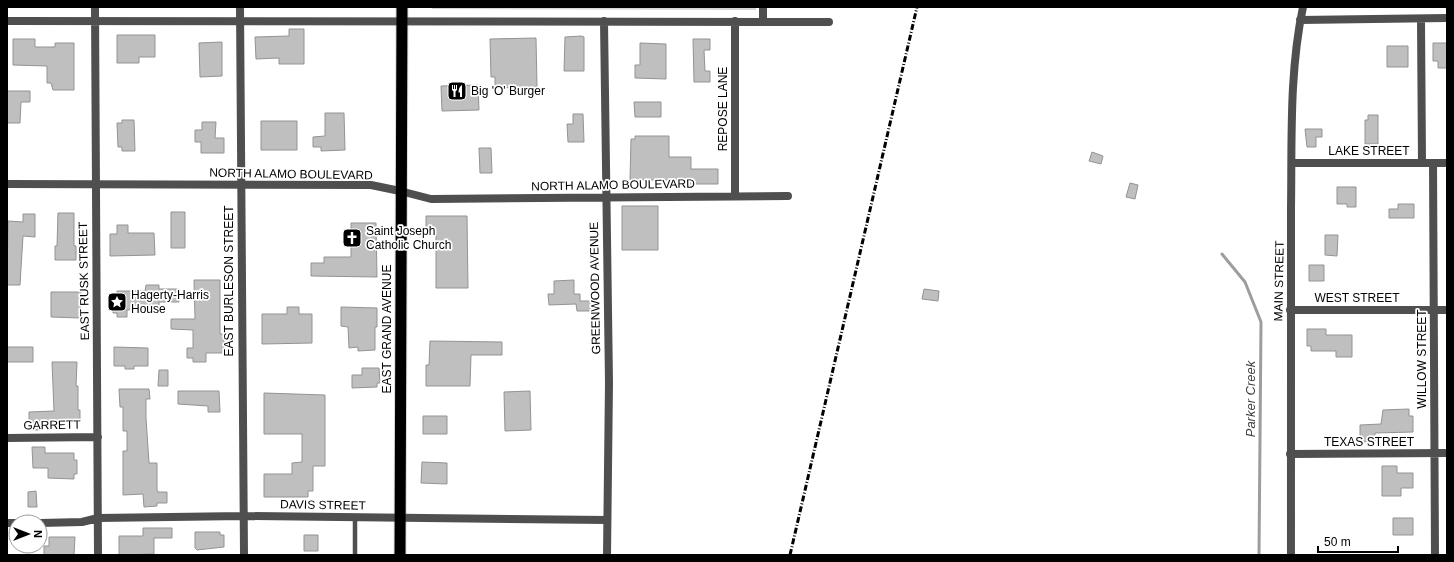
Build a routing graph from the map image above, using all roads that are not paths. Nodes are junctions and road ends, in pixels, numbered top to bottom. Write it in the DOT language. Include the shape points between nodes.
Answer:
graph roads {
  1 [pos="94,7"];
  2 [pos="240,7"];
  3 [pos="402,7"];
  4 [pos="763,7"];
  5 [pos="1303,7"];
  6 [pos="1447,18"];
  7 [pos="7,20"];
  8 [pos="1300,20"];
  9 [pos="1421,20"];
  10 [pos="94,21"];
  11 [pos="240,21"];
  12 [pos="402,21"];
  13 [pos="604,21"];
  14 [pos="734,21"];
  15 [pos="763,22"];
  16 [pos="829,22"];
  17 [pos="1422,163"];
  18 [pos="1433,163"];
  19 [pos="1447,163"];
  20 [pos="1292,164"];
  21 [pos="7,184"];
  22 [pos="95,184"];
  23 [pos="241,185"];
  24 [pos="400,191"];
  25 [pos="735,196"];
  26 [pos="788,196"];
  27 [pos="606,198"];
  28 [pos="1290,310"];
  29 [pos="1434,310"];
  30 [pos="1447,310"];
  31 [pos="98,437"];
  32 [pos="7,438"];
  33 [pos="1434,453"];
  34 [pos="1447,453"];
  35 [pos="1290,454"];
  36 [pos="243,516"];
  37 [pos="355,517"];
  38 [pos="98,518"];
  39 [pos="400,518"];
  40 [pos="607,520"];
  41 [pos="48,522"];
  42 [pos="98,555"];
  43 [pos="244,555"];
  44 [pos="355,555"];
  45 [pos="400,555"];
  46 [pos="607,555"];
  47 [pos="1291,555"];
  48 [pos="1435,555"];
  1 -- 10 [label="street, EAST RUSK STREET"];
  2 -- 11 [label="street, EAST BURLESON STREET"];
  3 -- 12 [label="highway, EAST GRAND AVENUE"];
  4 -- 15 [label="street"];
  5 -- 8 [label="street, MAIN STREET"];
  6 -- 9 [label="street"];
  7 -- 10 [label="street"];
  8 -- 9 [label="street"];
  8 -- 20 [label="street, MAIN STREET" via="1295,61"];
  9 -- 17 [label="street"];
  10 -- 11 [label="street"];
  10 -- 22 [label="street, EAST RUSK STREET"];
  11 -- 12 [label="street"];
  11 -- 23 [label="street, EAST BURLESON STREET"];
  12 -- 13 [label="street"];
  12 -- 24 [label="highway, EAST GRAND AVENUE"];
  13 -- 14 [label="street"];
  13 -- 27 [label="street, GREENWOOD AVENUE"];
  14 -- 15 [label="street"];
  14 -- 25 [label="street, REPOSE LANE"];
  15 -- 16 [label="street"];
  17 -- 18 [label="street, LAKE STREET"];
  17 -- 20 [label="street, LAKE STREET"];
  18 -- 19 [label="street, LAKE STREET"];
  18 -- 29 [label="street, WILLOW STREET"];
  20 -- 28 [label="street, MAIN STREET"];
  21 -- 22 [label="street, NORTH ALAMO BOULEVARD"];
  22 -- 23 [label="street, NORTH ALAMO BOULEVARD"];
  22 -- 31 [label="street, EAST RUSK STREET"];
  23 -- 24 [label="street, NORTH ALAMO BOULEVARD" via="371,185"];
  23 -- 36 [label="street, EAST BURLESON STREET"];
  24 -- 27 [label="street, NORTH ALAMO BOULEVARD" via="431,199"];
  24 -- 39 [label="highway, EAST GRAND AVENUE"];
  25 -- 26 [label="street, NORTH ALAMO BOULEVARD"];
  25 -- 27 [label="street, NORTH ALAMO BOULEVARD"];
  27 -- 40 [label="street, GREENWOOD AVENUE" via="609,383"];
  28 -- 29 [label="street, WEST STREET"];
  28 -- 35 [label="street, MAIN STREET"];
  29 -- 30 [label="street, WEST STREET"];
  29 -- 33 [label="street, WILLOW STREET"];
  31 -- 32 [label="street, GARRETT"];
  31 -- 38 [label="street, EAST RUSK STREET"];
  33 -- 34 [label="street, TEXAS STREET"];
  33 -- 35 [label="street, TEXAS STREET"];
  33 -- 48 [label="street, WILLOW STREET"];
  35 -- 47 [label="street, MAIN STREET"];
  36 -- 37 [label="street, DAVIS STREET"];
  36 -- 38 [label="street, DAVIS STREET"];
  36 -- 43 [label="street, EAST BURLESON STREET"];
  37 -- 39 [label="street, DAVIS STREET"];
  37 -- 44 [label="lane"];
  38 -- 41 [label="street, DAVIS STREET" via="82,522"];
  38 -- 42 [label="street, EAST RUSK STREET"];
  39 -- 40 [label="street, DAVIS STREET"];
  39 -- 45 [label="highway, EAST GRAND AVENUE"];
  40 -- 46 [label="street, GREENWOOD AVENUE"];
}
